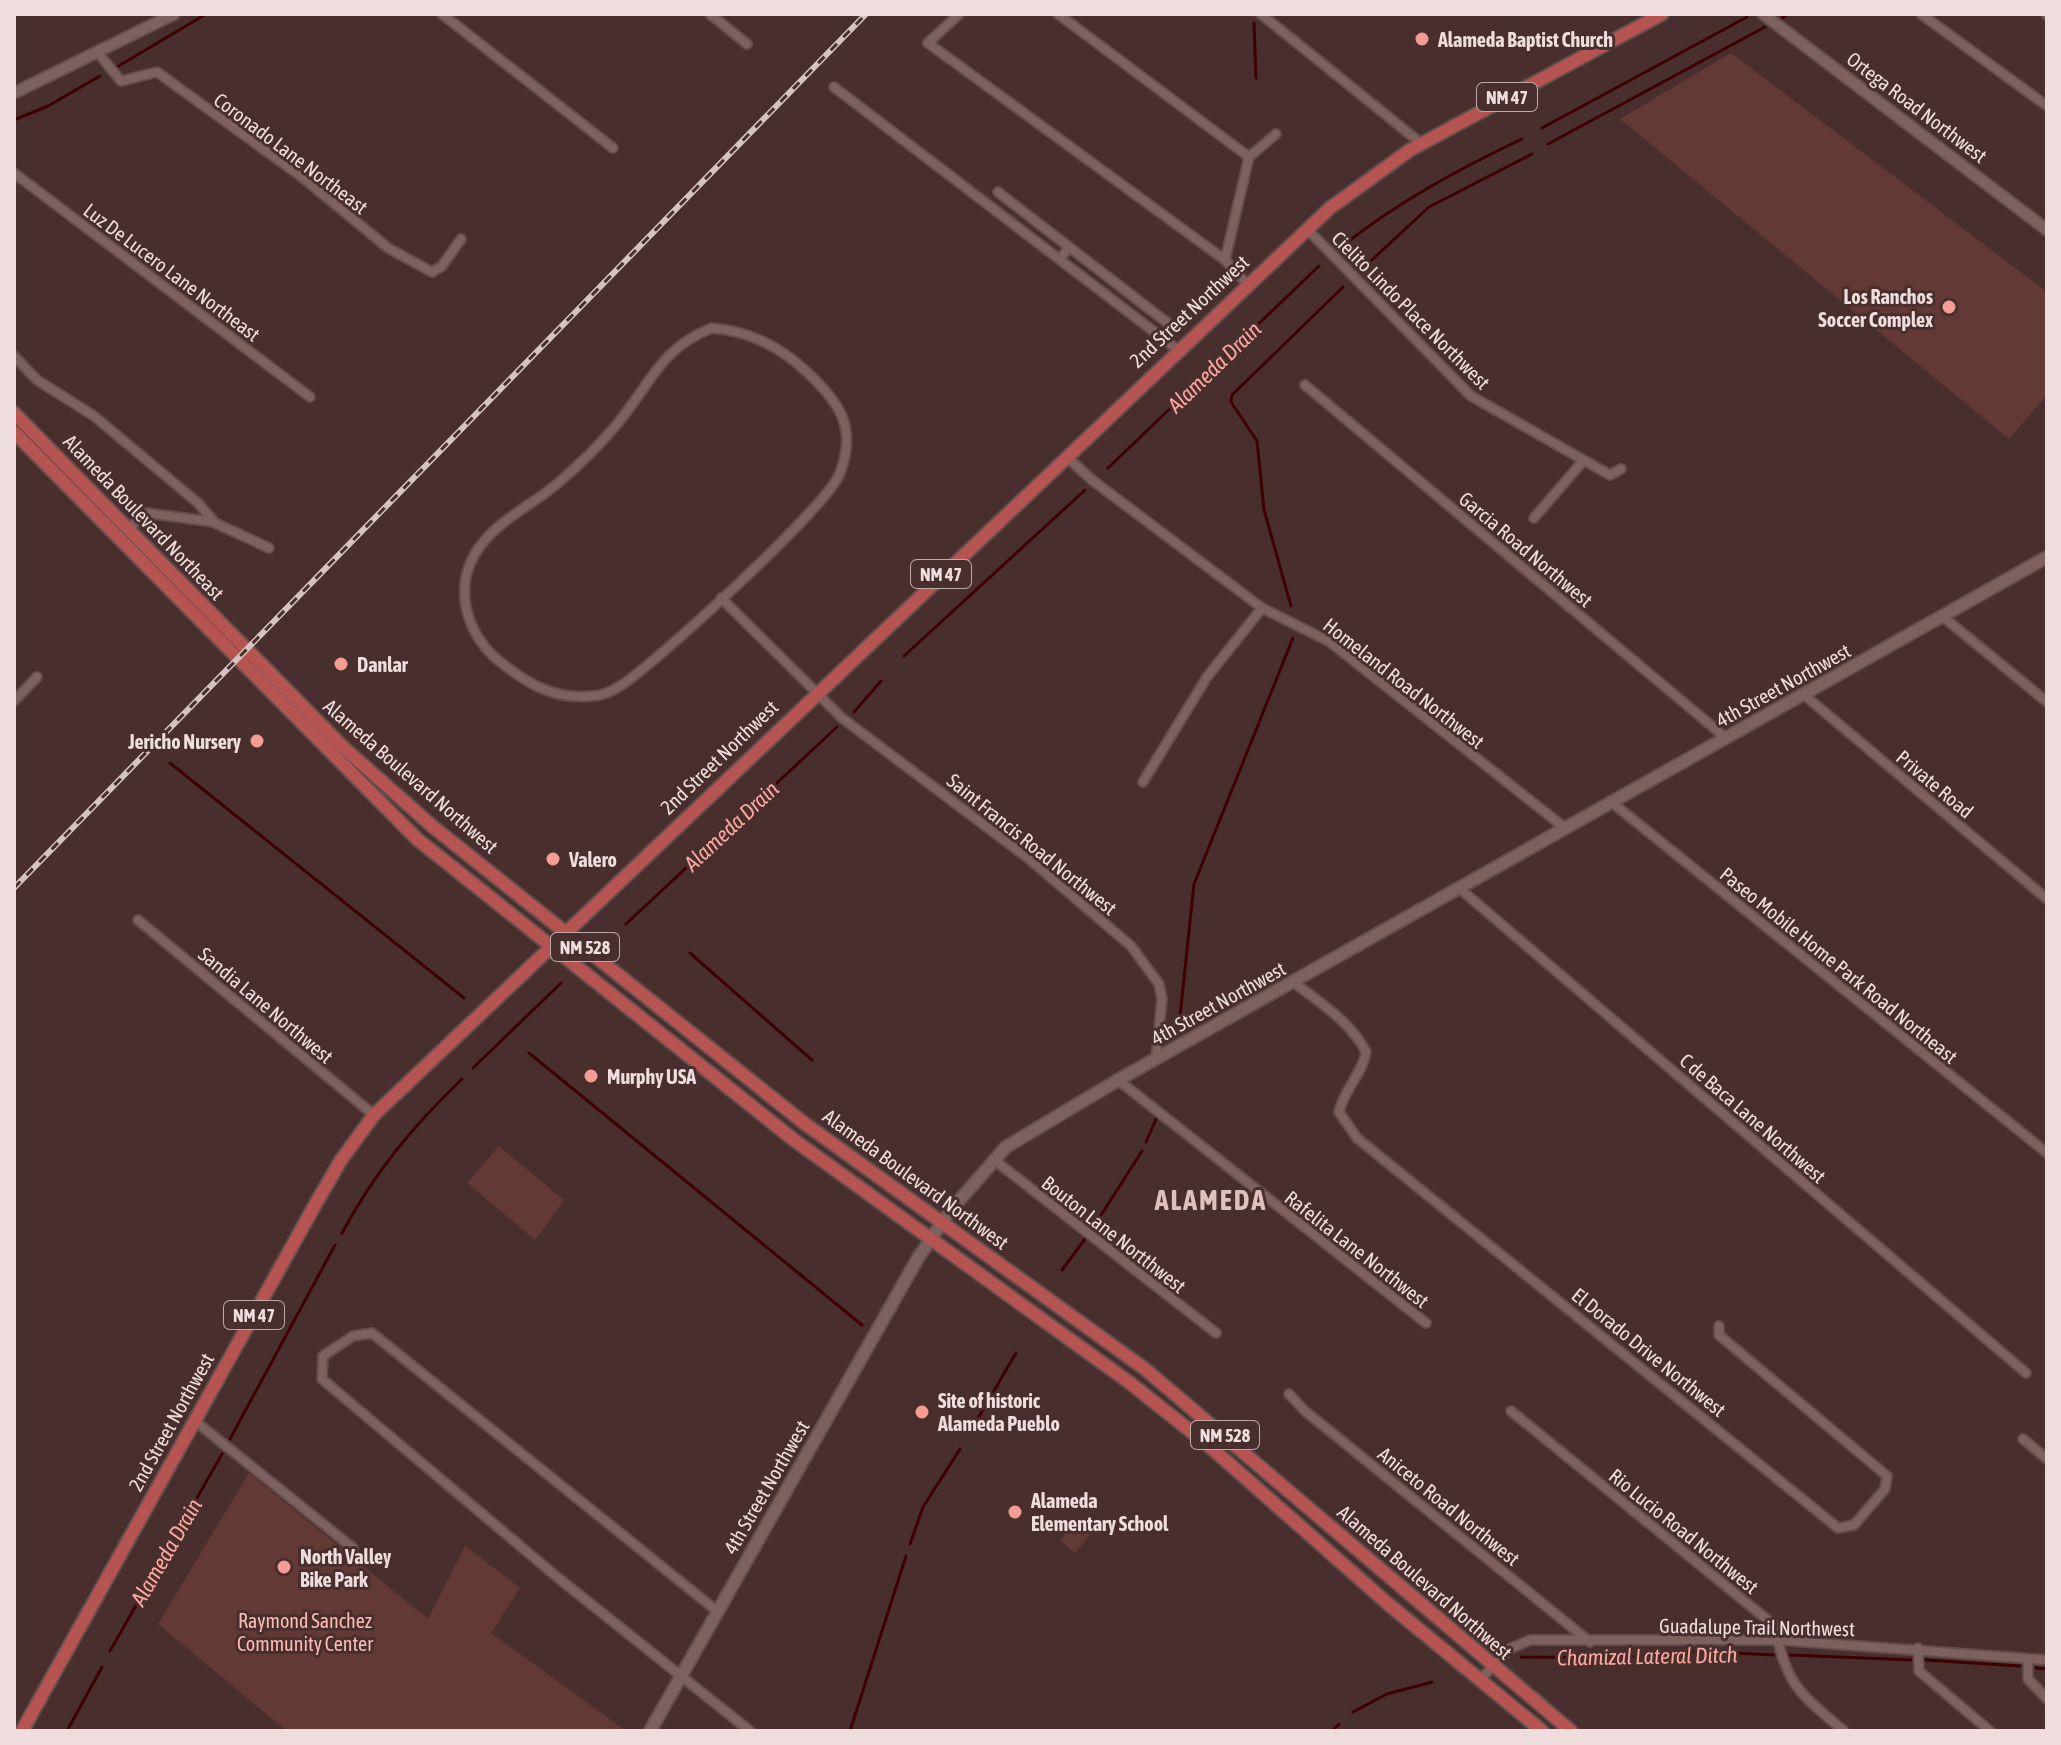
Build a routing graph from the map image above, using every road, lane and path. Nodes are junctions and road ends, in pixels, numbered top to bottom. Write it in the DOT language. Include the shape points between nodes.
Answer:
graph roads {
  1 [pos="174,14"];
  2 [pos="442,14"];
  3 [pos="711,14"];
  4 [pos="959,14"];
  5 [pos="1058,14"];
  6 [pos="1261,14"];
  7 [pos="1662,14"];
  8 [pos="1763,14"];
  9 [pos="1921,14"];
  10 [pos="747,44"];
  11 [pos="98,53"];
  12 [pos="834,87"];
  13 [pos="14,93"];
  14 [pos="2047,106"];
  15 [pos="1276,134"];
  16 [pos="1422,144"];
  17 [pos="613,148"];
  18 [pos="1249,157"];
  19 [pos="14,173"];
  20 [pos="998,192"];
  21 [pos="1307,229"];
  22 [pos="2047,230"];
  23 [pos="461,239"];
  24 [pos="1069,247"];
  25 [pos="1061,258"];
  26 [pos="1225,260"];
  27 [pos="1248,285"];
  28 [pos="1169,324"];
  29 [pos="1178,350"];
  30 [pos="14,356"];
  31 [pos="1305,385"];
  32 [pos="310,397"];
  33 [pos="14,413"];
  34 [pos="14,432"];
  35 [pos="1066,456"];
  36 [pos="1583,461"];
  37 [pos="1621,469"];
  38 [pos="1534,518"];
  39 [pos="215,523"];
  40 [pos="130,530"];
  41 [pos="269,548"];
  42 [pos="2047,557"];
  43 [pos="721,598"];
  44 [pos="1262,608"];
  45 [pos="1942,616"];
  46 [pos="242,654"];
  47 [pos="37,677"];
  48 [pos="815,693"];
  49 [pos="1803,694"];
  50 [pos="14,701"];
  51 [pos="2047,702"];
  52 [pos="1726,738"];
  53 [pos="1143,782"];
  54 [pos="1610,801"];
  55 [pos="1565,828"];
  56 [pos="1459,888"];
  57 [pos="2047,899"];
  58 [pos="138,920"];
  59 [pos="566,932"];
  60 [pos="550,947"];
  61 [pos="1293,982"];
  62 [pos="1156,1058"];
  63 [pos="1118,1080"];
  64 [pos="374,1115"];
  65 [pos="2047,1153"];
  66 [pos="993,1159"];
  67 [pos="941,1224"];
  68 [pos="931,1240"];
  69 [pos="1426,1323"];
  70 [pos="1719,1326"];
  71 [pos="1216,1333"];
  72 [pos="2026,1373"];
  73 [pos="1289,1394"];
  74 [pos="1511,1411"];
  75 [pos="195,1421"];
  76 [pos="2023,1439"];
  77 [pos="2047,1459"];
  78 [pos="353,1548"];
  79 [pos="717,1611"];
  80 [pos="1778,1640"];
  81 [pos="1590,1642"];
  82 [pos="1918,1648"];
  83 [pos="2028,1659"];
  84 [pos="2047,1660"];
  85 [pos="1492,1667"];
  86 [pos="682,1673"];
  87 [pos="1480,1680"];
  88 [pos="2047,1699"];
  89 [pos="22,1731"];
  90 [pos="650,1731"];
  91 [pos="750,1731"];
  92 [pos="1542,1731"];
  93 [pos="1571,1731"];
  94 [pos="1844,1731"];
  95 [pos="1990,1731"];
  1 -- 11 [label="street"];
  2 -- 17 [label="street"];
  3 -- 10 [label="street"];
  4 -- 26 [label="street" via="928,43"];
  5 -- 18 [label="street"];
  6 -- 16 [label="street"];
  7 -- 16 [label="main road, 2nd Street Northwest / NM 47"];
  8 -- 22 [label="street, Ortega Road Northwest"];
  9 -- 14 [label="street"];
  11 -- 13 [label="street"];
  11 -- 23 [label="street, Coronado Lane Northeast" via="121,81 157,72 302,177 388,248 432,272"];
  12 -- 25 [label="street"];
  15 -- 18 [label="street"];
  16 -- 21 [label="main road, 2nd Street Northwest / NM 47"];
  18 -- 26 [label="street"];
  19 -- 32 [label="street, Luz De Lucero Lane Northeast"];
  20 -- 24 [label="street"];
  21 -- 27 [label="main road, 2nd Street Northwest / NM 47"];
  21 -- 36 [label="street, Cielito Lindo Place Northwest" via="1471,396"];
  24 -- 25 [label="street"];
  24 -- 28 [label="street"];
  25 -- 29 [label="street"];
  26 -- 27 [label="street"];
  27 -- 29 [label="main road, 2nd Street Northwest / NM 47"];
  29 -- 35 [label="main road, 2nd Street Northwest / NM 47"];
  30 -- 39 [label="street" via="37,380 94,416"];
  31 -- 52 [label="street, Garcia Road Northwest"];
  33 -- 40 [label="main road, Alameda Boulevard Northeast / NM 528"];
  34 -- 46 [label="main road, Alameda Boulevard Northeast / NM 528"];
  35 -- 44 [label="street, Homeland Road Northwest"];
  35 -- 48 [label="main road, 2nd Street Northwest / NM 47"];
  36 -- 37 [label="street, Cielito Lindo Place Northwest" via="1610,475"];
  36 -- 38 [label="street"];
  39 -- 40 [label="street" via="147,513 140,514"];
  39 -- 41 [label="street"];
  40 -- 46 [label="main road, Alameda Boulevard Northeast / NM 528"];
  42 -- 45 [label="main road, 4th Street Northwest"];
  43 -- 43 [label="street" via="828,496 847,445 845,418 833,397 797,362 760,339 712,328 676,346 616,426 583,460 492,530 475,553 463,588 470,620 489,653 523,680 573,698 620,686"];
  43 -- 48 [label="street, Saint Francis Road Northwest"];
  44 -- 53 [label="street" via="1207,677"];
  44 -- 55 [label="street, Homeland Road Northwest" via="1330,642"];
  45 -- 49 [label="main road, 4th Street Northwest"];
  45 -- 51 [label="street"];
  46 -- 59 [label="main road, Alameda Boulevard Northwest / NM 528" via="432,826"];
  46 -- 60 [label="main road, Alameda Boulevard Northwest / NM 528" via="417,839"];
  47 -- 50 [label="street"];
  48 -- 59 [label="main road, 2nd Street Northwest / NM 47"];
  48 -- 62 [label="street, Saint Francis Road Northwest" via="1028,858 1148,964 1160,992"];
  49 -- 52 [label="main road, 4th Street Northwest"];
  49 -- 57 [label="street, Private Road"];
  52 -- 54 [label="main road, 4th Street Northwest"];
  54 -- 55 [label="main road, 4th Street Northwest"];
  54 -- 65 [label="street, Paseo Mobile Home Park Road Northeast"];
  55 -- 56 [label="main road, 4th Street Northwest"];
  56 -- 61 [label="main road, 4th Street Northwest"];
  56 -- 72 [label="street, C de Baca Lane Northwest"];
  58 -- 64 [label="street, Sandia Lane Northwest"];
  59 -- 60 [label="main road, 2nd Street Northwest / NM 47"];
  59 -- 67 [label="main road, Alameda Boulevard Northwest / NM 528" via="804,1123"];
  60 -- 64 [label="main road, 2nd Street Northwest / NM 47"];
  60 -- 68 [label="main road, Alameda Boulevard Northwest / NM 528" via="794,1140"];
  61 -- 62 [label="main road, 4th Street Northwest"];
  61 -- 70 [label="street, El Dorado Drive Northwest" via="1338,1017 1366,1052 1339,1112 1357,1138 1838,1528 1854,1525 1885,1489 1887,1476 1719,1335"];
  62 -- 63 [label="main road, 4th Street Northwest"];
  63 -- 66 [label="main road, 4th Street Northwest" via="1020,1137"];
  63 -- 69 [label="street, Rafelita Lane Northwest"];
  64 -- 75 [label="main road, 2nd Street Northwest / NM 47" via="335,1171"];
  66 -- 67 [label="main road, 4th Street Northwest"];
  66 -- 71 [label="street, Bouton Lane Nortthwest"];
  67 -- 68 [label="main road, 4th Street Northwest"];
  67 -- 85 [label="main road, Alameda Boulevard Northwest / NM 528" via="1173,1392"];
  68 -- 79 [label="main road, 4th Street Northwest"];
  68 -- 87 [label="main road, Alameda Boulevard Northwest / NM 528" via="1058,1328 1198,1438"];
  73 -- 81 [label="street, Aniceto Road Northwest"];
  74 -- 80 [label="street, Rio Lucio Road Northwest" via="1775,1626"];
  75 -- 78 [label="street"];
  75 -- 89 [label="main road, 2nd Street Northwest / NM 47"];
  76 -- 77 [label="street"];
  79 -- 86 [label="main road, 4th Street Northwest"];
  79 -- 86 [label="street" via="372,1333 353,1336 323,1356 322,1379 557,1577"];
  80 -- 81 [label="street, Guadalupe Trail Northwest"];
  80 -- 82 [label="street, Guadalupe Trail Northwest"];
  80 -- 94 [label="street, Rio Lucio Road Northwest" via="1789,1679"];
  81 -- 85 [label="street, Guadalupe Trail Northwest" via="1530,1640 1509,1649"];
  82 -- 83 [label="street, Guadalupe Trail Northwest"];
  82 -- 95 [label="street" via="1919,1671"];
  83 -- 84 [label="street, Guadalupe Trail Northwest"];
  83 -- 88 [label="street" via="2028,1679"];
  85 -- 87 [label="street, Guadalupe Trail Northwest"];
  85 -- 93 [label="main road, Alameda Boulevard Northwest / NM 528"];
  86 -- 90 [label="main road, 4th Street Northwest"];
  86 -- 91 [label="street"];
  87 -- 92 [label="main road, Alameda Boulevard Northwest / NM 528"];
}
